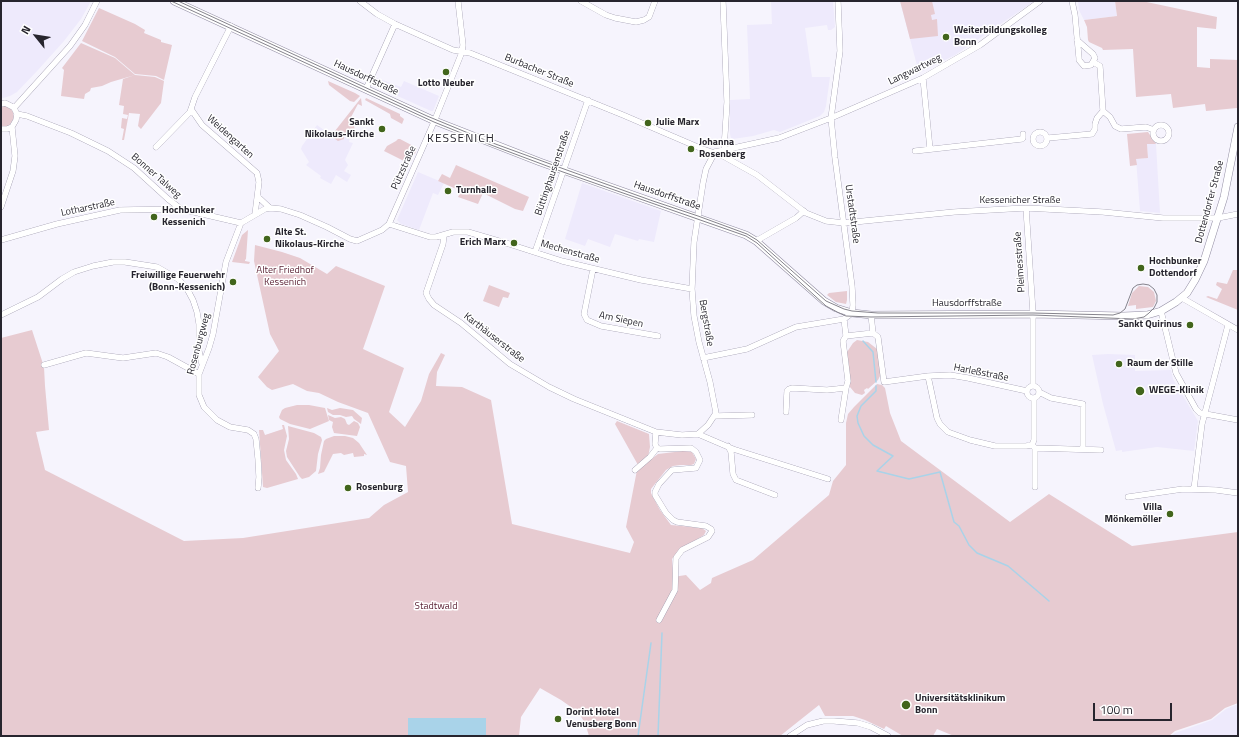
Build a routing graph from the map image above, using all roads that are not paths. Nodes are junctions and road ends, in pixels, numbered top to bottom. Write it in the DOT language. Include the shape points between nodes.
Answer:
graph roads {
  1 [pos="97,1"];
  2 [pos="174,1"];
  3 [pos="360,1"];
  4 [pos="458,1"];
  5 [pos="581,1"];
  6 [pos="655,1"];
  7 [pos="723,1"];
  8 [pos="838,1"];
  9 [pos="1040,1"];
  10 [pos="1072,1"];
  11 [pos="395,24"];
  12 [pos="231,26"];
  13 [pos="1077,40"];
  14 [pos="462,52"];
  15 [pos="1093,62"];
  16 [pos="923,78"];
  17 [pos="366,89"];
  18 [pos="588,100"];
  19 [pos="1,104"];
  20 [pos="14,108"];
  21 [pos="191,109"];
  22 [pos="1103,111"];
  23 [pos="17,114"];
  24 [pos="831,118"];
  25 [pos="434,121"];
  26 [pos="12,127"];
  27 [pos="1238,127"];
  28 [pos="1,129"];
  29 [pos="1154,130"];
  30 [pos="1023,134"];
  31 [pos="1237,137"];
  32 [pos="1048,138"];
  33 [pos="156,147"];
  34 [pos="930,149"];
  35 [pos="724,150"];
  36 [pos="915,151"];
  37 [pos="715,152"];
  38 [pos="564,170"];
  39 [pos="258,197"];
  40 [pos="1,208"];
  41 [pos="270,208"];
  42 [pos="1026,208"];
  43 [pos="181,209"];
  44 [pos="804,211"];
  45 [pos="255,214"];
  46 [pos="1238,214"];
  47 [pos="698,217"];
  48 [pos="1218,218"];
  49 [pos="242,223"];
  50 [pos="844,223"];
  51 [pos="389,224"];
  52 [pos="444,235"];
  53 [pos="1,240"];
  54 [pos="756,241"];
  55 [pos="535,252"];
  56 [pos="593,269"];
  57 [pos="692,289"];
  58 [pos="1182,298"];
  59 [pos="1161,311"];
  60 [pos="852,313"];
  61 [pos="1,314"];
  62 [pos="1033,314"];
  63 [pos="871,315"];
  64 [pos="844,319"];
  65 [pos="1228,325"];
  66 [pos="1238,330"];
  67 [pos="873,333"];
  68 [pos="658,336"];
  69 [pos="846,336"];
  70 [pos="703,358"];
  71 [pos="202,364"];
  72 [pos="44,365"];
  73 [pos="199,374"];
  74 [pos="928,376"];
  75 [pos="1033,386"];
  76 [pos="846,387"];
  77 [pos="1027,391"];
  78 [pos="1039,392"];
  79 [pos="1034,398"];
  80 [pos="786,412"];
  81 [pos="1204,414"];
  82 [pos="752,415"];
  83 [pos="715,416"];
  84 [pos="842,420"];
  85 [pos="1238,420"];
  86 [pos="656,432"];
  87 [pos="698,434"];
  88 [pos="728,446"];
  89 [pos="1034,446"];
  90 [pos="657,448"];
  91 [pos="1083,449"];
  92 [pos="1101,450"];
  93 [pos="635,470"];
  94 [pos="828,479"];
  95 [pos="1035,487"];
  96 [pos="258,488"];
  97 [pos="1194,489"];
  98 [pos="1238,493"];
  99 [pos="775,495"];
  100 [pos="1128,497"];
  101 [pos="659,620"];
  102 [pos="790,736"];
  103 [pos="888,736"];
  1 -- 20 [label="street" via="70,46"];
  2 -- 12 [label="main road, Hausdorffstraße"];
  3 -- 11 [label="street, Burbacher Straße"];
  4 -- 14 [label="street"];
  5 -- 6 [label="street" via="606,15 636,22 649,17"];
  7 -- 35 [label="street" via="727,102"];
  8 -- 24 [label="street, Urstadtstraße" via="840,51"];
  9 -- 16 [label="street, Langwartweg" via="980,46"];
  10 -- 13 [label="street"];
  11 -- 14 [label="street, Burbacher Straße"];
  11 -- 17 [label="street"];
  12 -- 17 [label="main road, Hausdorffstraße"];
  12 -- 21 [label="street"];
  13 -- 15 [label="street" via="1093,54"];
  13 -- 15 [label="street" via="1081,63 1086,66"];
  14 -- 18 [label="street, Burbacher Straße"];
  14 -- 25 [label="street, Pützstraße"];
  15 -- 22 [label="street" via="1100,66"];
  16 -- 24 [label="street, Langwartweg"];
  16 -- 34 [label="street"];
  17 -- 25 [label="main road, Hausdorffstraße"];
  18 -- 37 [label="street, Burbacher Straße"];
  18 -- 38 [label="street, Büttinghausenstraße"];
  19 -- 20 [label="street" via="8,104"];
  20 -- 23 [label="street"];
  21 -- 33 [label="street"];
  21 -- 39 [label="street, Weidengarten" via="202,125 257,173"];
  22 -- 29 [label="street" via="1115,126 1121,129 1146,127"];
  22 -- 32 [label="street" via="1097,118 1092,134"];
  23 -- 26 [label="street"];
  23 -- 43 [label="street, Bonner Talweg" via="71,133 108,151 134,168"];
  24 -- 35 [label="street, Langwartweg" via="779,138"];
  24 -- 50 [label="street, Urstadtstraße"];
  25 -- 38 [label="main road, Hausdorffstraße"];
  25 -- 51 [label="street, Pützstraße"];
  26 -- 28 [label="street"];
  26 -- 40 [label="street" via="15,156 13,171"];
  27 -- 31 [label="main road, Dottendorfer Straße"];
  30 -- 34 [label="street" via="1022,139"];
  31 -- 48 [label="main road, Dottendorfer Straße"];
  34 -- 36 [label="street"];
  35 -- 37 [label="street, Langwartweg"];
  37 -- 44 [label="street, Kessenicher Straße" via="751,171"];
  37 -- 47 [label="street, Bergstraße" via="706,169"];
  38 -- 47 [label="main road, Hausdorffstraße"];
  38 -- 55 [label="street, Büttinghausenstraße"];
  39 -- 41 [label="street"];
  39 -- 45 [label="street, Weidengarten"];
  41 -- 45 [label="street"];
  41 -- 51 [label="street" via="300,215 353,240 365,238"];
  42 -- 48 [label="street, Kessenicher Straße" via="1163,218"];
  42 -- 50 [label="street, Kessenicher Straße"];
  42 -- 62 [label="street, Pleimesstraße"];
  43 -- 49 [label="street, Bonner Talweg"];
  43 -- 53 [label="street, Lotharstraße" via="120,210"];
  44 -- 50 [label="street, Kessenicher Straße" via="819,219"];
  44 -- 54 [label="street"];
  45 -- 49 [label="street"];
  46 -- 48 [label="street, Kessenicher Straße"];
  47 -- 54 [label="main road, Hausdorffstraße" via="740,232"];
  47 -- 57 [label="street, Bergstraße"];
  48 -- 58 [label="main road, Dottendorfer Straße" via="1200,271"];
  49 -- 71 [label="street, Rosenburgweg" via="226,262 213,334"];
  50 -- 60 [label="street, Urstadtstraße" via="852,286"];
  51 -- 52 [label="street, Mechenstraße" via="426,236"];
  52 -- 55 [label="street, Mechenstraße" via="468,232"];
  52 -- 86 [label="street, Karthäuserstraße" via="427,289 431,303 461,323 522,372 574,400"];
  54 -- 60 [label="main road, Hausdorffstraße" via="824,301"];
  55 -- 56 [label="street, Mechenstraße"];
  56 -- 57 [label="street, Mechenstraße"];
  56 -- 68 [label="street, Am Siepen" via="584,314 586,320 600,326"];
  57 -- 70 [label="street, Bergstraße" via="694,316"];
  58 -- 59 [label="main road, Dottendorfer Straße"];
  58 -- 65 [label="street"];
  59 -- 62 [label="main road, Hausdorffstraße" via="1147,315 1123,316"];
  59 -- 81 [label="street" via="1176,373 1196,409"];
  60 -- 63 [label="main road, Hausdorffstraße"];
  60 -- 64 [label="street"];
  61 -- 71 [label="street" via="38,297 74,272 113,262 157,267 178,279 193,300 199,324 199,351"];
  62 -- 63 [label="main road, Hausdorffstraße"];
  62 -- 75 [label="street, Pleimesstraße"];
  63 -- 67 [label="street"];
  64 -- 69 [label="street"];
  64 -- 70 [label="street" via="796,327 747,349"];
  65 -- 66 [label="street"];
  65 -- 81 [label="street"];
  67 -- 69 [label="street"];
  67 -- 74 [label="street, Harleßstraße" via="878,337 884,382"];
  69 -- 76 [label="street" via="843,341 848,381"];
  70 -- 83 [label="street, Bergstraße" via="716,408"];
  71 -- 73 [label="street, Rosenburgweg"];
  72 -- 73 [label="street" via="86,353 123,358 156,353"];
  73 -- 96 [label="street, Rosenburgweg" via="199,395 208,412 225,425 248,430 254,434 258,458"];
  74 -- 77 [label="street, Harleßstraße" via="958,376"];
  74 -- 89 [label="street" via="937,418 948,432 988,445"];
  75 -- 77 [label="street"];
  75 -- 78 [label="street"];
  76 -- 80 [label="street" via="827,390 789,389"];
  76 -- 84 [label="street"];
  77 -- 79 [label="street" via="1028,396"];
  78 -- 79 [label="street"];
  78 -- 91 [label="street" via="1051,398 1083,404"];
  79 -- 89 [label="street"];
  81 -- 85 [label="street"];
  81 -- 97 [label="street"];
  82 -- 83 [label="street"];
  83 -- 87 [label="street"];
  86 -- 87 [label="street"];
  86 -- 90 [label="street"];
  87 -- 88 [label="street"];
  88 -- 94 [label="street"];
  88 -- 99 [label="street" via="732,452 733,474 736,480"];
  89 -- 91 [label="street"];
  89 -- 95 [label="street"];
  90 -- 93 [label="street"];
  90 -- 101 [label="street" via="691,448 696,452 700,460 696,468 672,470 659,484 655,495 673,520 706,526 712,531 708,537 682,550 676,558 674,590"];
  91 -- 92 [label="street"];
  97 -- 98 [label="street"];
  97 -- 100 [label="street"];
  102 -- 103 [label="street" via="807,725 834,721 858,723"];
}
